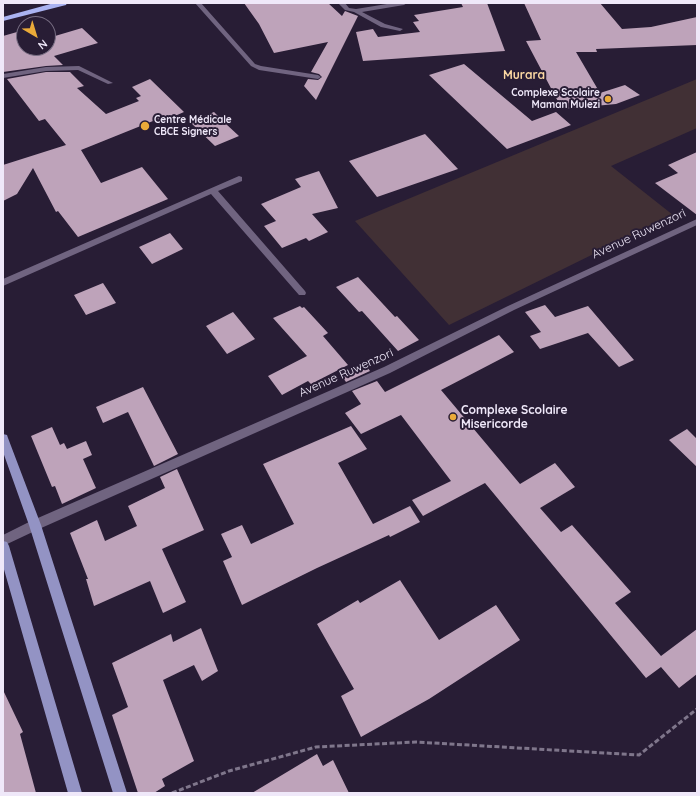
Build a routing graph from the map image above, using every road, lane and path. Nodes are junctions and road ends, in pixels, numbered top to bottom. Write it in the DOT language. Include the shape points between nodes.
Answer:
graph roads {
  1 [pos="63,3"];
  2 [pos="198,3"];
  3 [pos="341,3"];
  4 [pos="404,3"];
  5 [pos="356,11"];
  6 [pos="3,19"];
  7 [pos="400,29"];
  8 [pos="3,76"];
  9 [pos="318,77"];
  10 [pos="110,83"];
  11 [pos="239,178"];
  12 [pos="212,190"];
  13 [pos="697,222"];
  14 [pos="3,282"];
  15 [pos="302,293"];
  16 [pos="3,438"];
  17 [pos="35,525"];
  18 [pos="3,541"];
  19 [pos="3,546"];
  20 [pos="697,709"];
  21 [pos="75,793"];
  22 [pos="120,793"];
  23 [pos="172,793"];
  1 -- 6 [label="highway"];
  2 -- 9 [label="street" via="253,65"];
  3 -- 5 [label="street" via="347,9"];
  4 -- 5 [label="street"];
  5 -- 7 [label="street" via="383,26"];
  8 -- 10 [label="street" via="46,69 79,68"];
  11 -- 12 [label="street"];
  12 -- 14 [label="street"];
  12 -- 15 [label="street"];
  13 -- 17 [label="street, Avenue Ruwenzori" via="511,308 387,370"];
  16 -- 17 [label="main road"];
  17 -- 18 [label="street, Avenue Ruwenzori"];
  17 -- 22 [label="main road"];
  19 -- 21 [label="main road"];
  20 -- 23 [label="path" via="639,755 416,742 316,746 229,771"];
}
